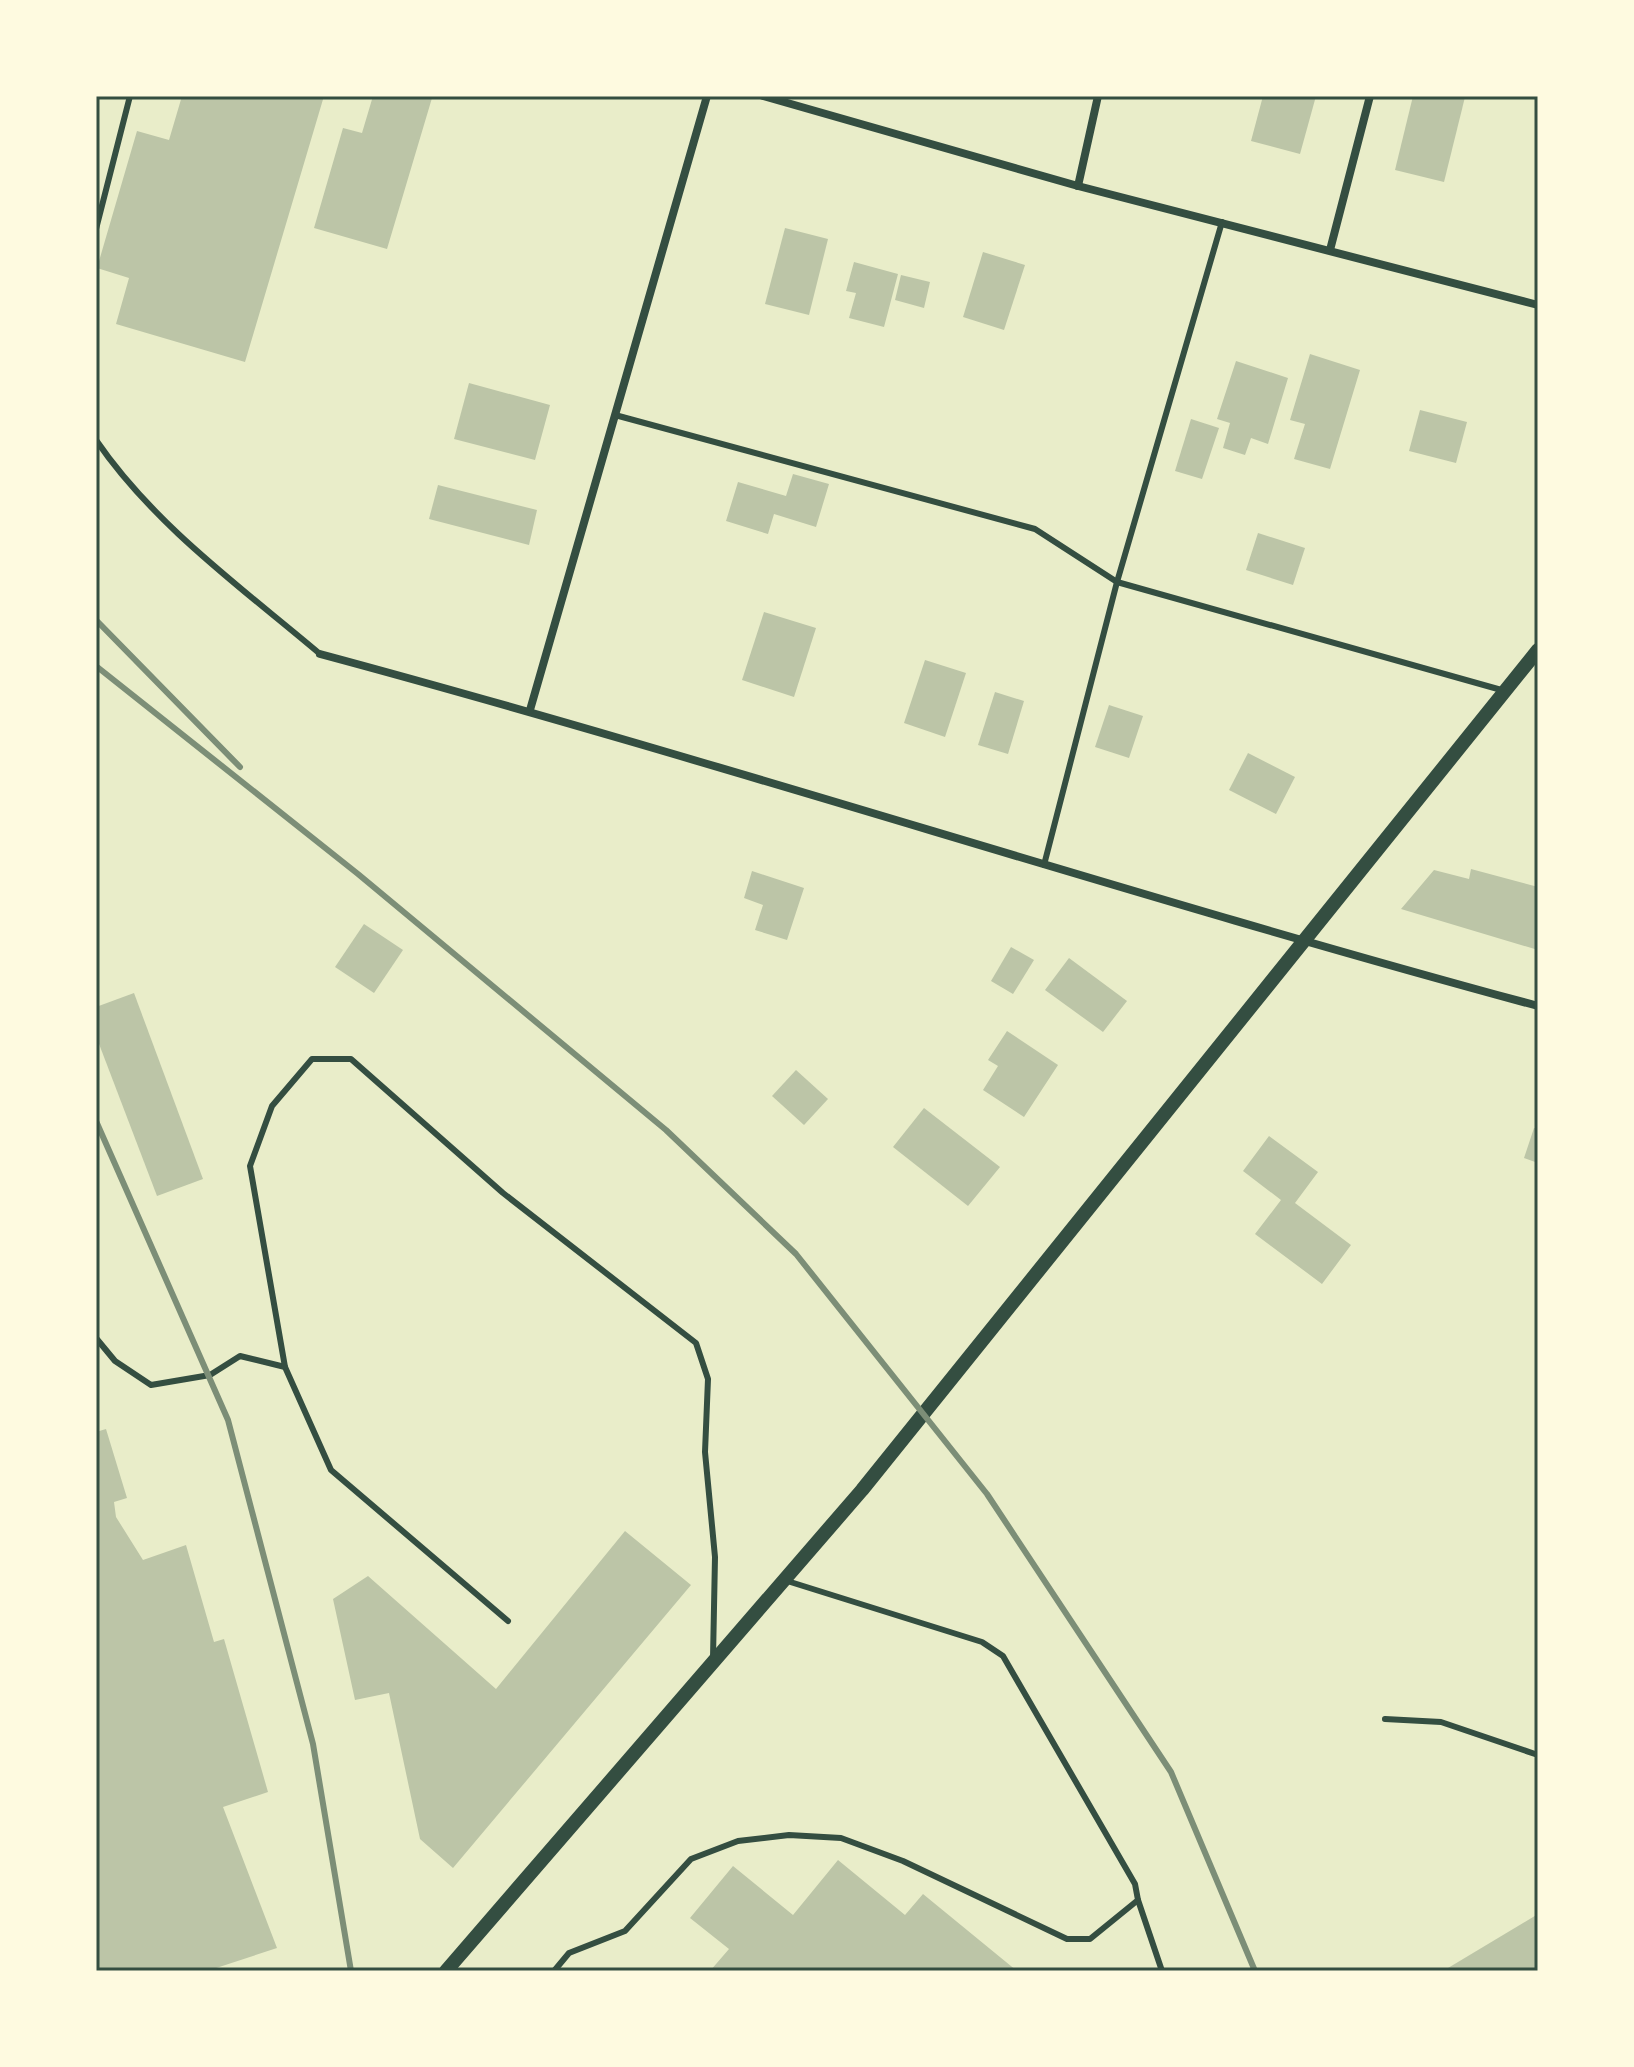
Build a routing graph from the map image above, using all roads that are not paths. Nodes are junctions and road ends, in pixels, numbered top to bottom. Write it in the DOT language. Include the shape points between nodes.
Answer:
graph roads {
  1 [pos="130,96"];
  2 [pos="707,96"];
  3 [pos="763,96"];
  4 [pos="1098,96"];
  5 [pos="1370,96"];
  6 [pos="1078,186"];
  7 [pos="1222,222"];
  8 [pos="96,229"];
  9 [pos="1330,250"];
  10 [pos="1538,305"];
  11 [pos="615,415"];
  12 [pos="96,440"];
  13 [pos="1117,582"];
  14 [pos="320,654"];
  15 [pos="1536,655"];
  16 [pos="1505,691"];
  17 [pos="530,710"];
  18 [pos="1044,865"];
  19 [pos="1303,942"];
  20 [pos="1538,1006"];
  21 [pos="96,1338"];
  22 [pos="285,1367"];
  23 [pos="784,1580"];
  24 [pos="508,1621"];
  25 [pos="713,1662"];
  26 [pos="1385,1719"];
  27 [pos="1538,1755"];
  28 [pos="1138,1900"];
  29 [pos="451,1969"];
  30 [pos="554,1971"];
  31 [pos="1162,1971"];
  1 -- 8 [label="lane"];
  2 -- 11 [label="street"];
  3 -- 6 [label="street"];
  4 -- 6 [label="street"];
  5 -- 9 [label="street"];
  6 -- 7 [label="street"];
  7 -- 9 [label="street"];
  7 -- 13 [label="lane"];
  9 -- 10 [label="street"];
  11 -- 13 [label="lane" via="1035,529"];
  11 -- 17 [label="street"];
  12 -- 14 [label="lane" via="124,480 187,541"];
  13 -- 16 [label="lane"];
  13 -- 18 [label="lane"];
  14 -- 17 [label="street"];
  15 -- 16 [label="street"];
  16 -- 19 [label="street"];
  17 -- 18 [label="street"];
  18 -- 19 [label="street"];
  19 -- 20 [label="street"];
  19 -- 23 [label="street"];
  21 -- 22 [label="lane" via="115,1361 151,1385 210,1375 240,1356"];
  22 -- 24 [label="lane" via="331,1470"];
  22 -- 25 [label="lane" via="250,1166 272,1106 312,1059 351,1059 503,1193 696,1343 708,1379 705,1452 715,1557"];
  23 -- 25 [label="street"];
  23 -- 28 [label="lane" via="982,1642 1003,1656 1135,1884"];
  25 -- 29 [label="street"];
  26 -- 27 [label="lane" via="1441,1722"];
  28 -- 30 [label="lane" via="1081,1942 841,1838 789,1835 738,1841 691,1859 625,1931 569,1953"];
  28 -- 31 [label="lane"];
}
